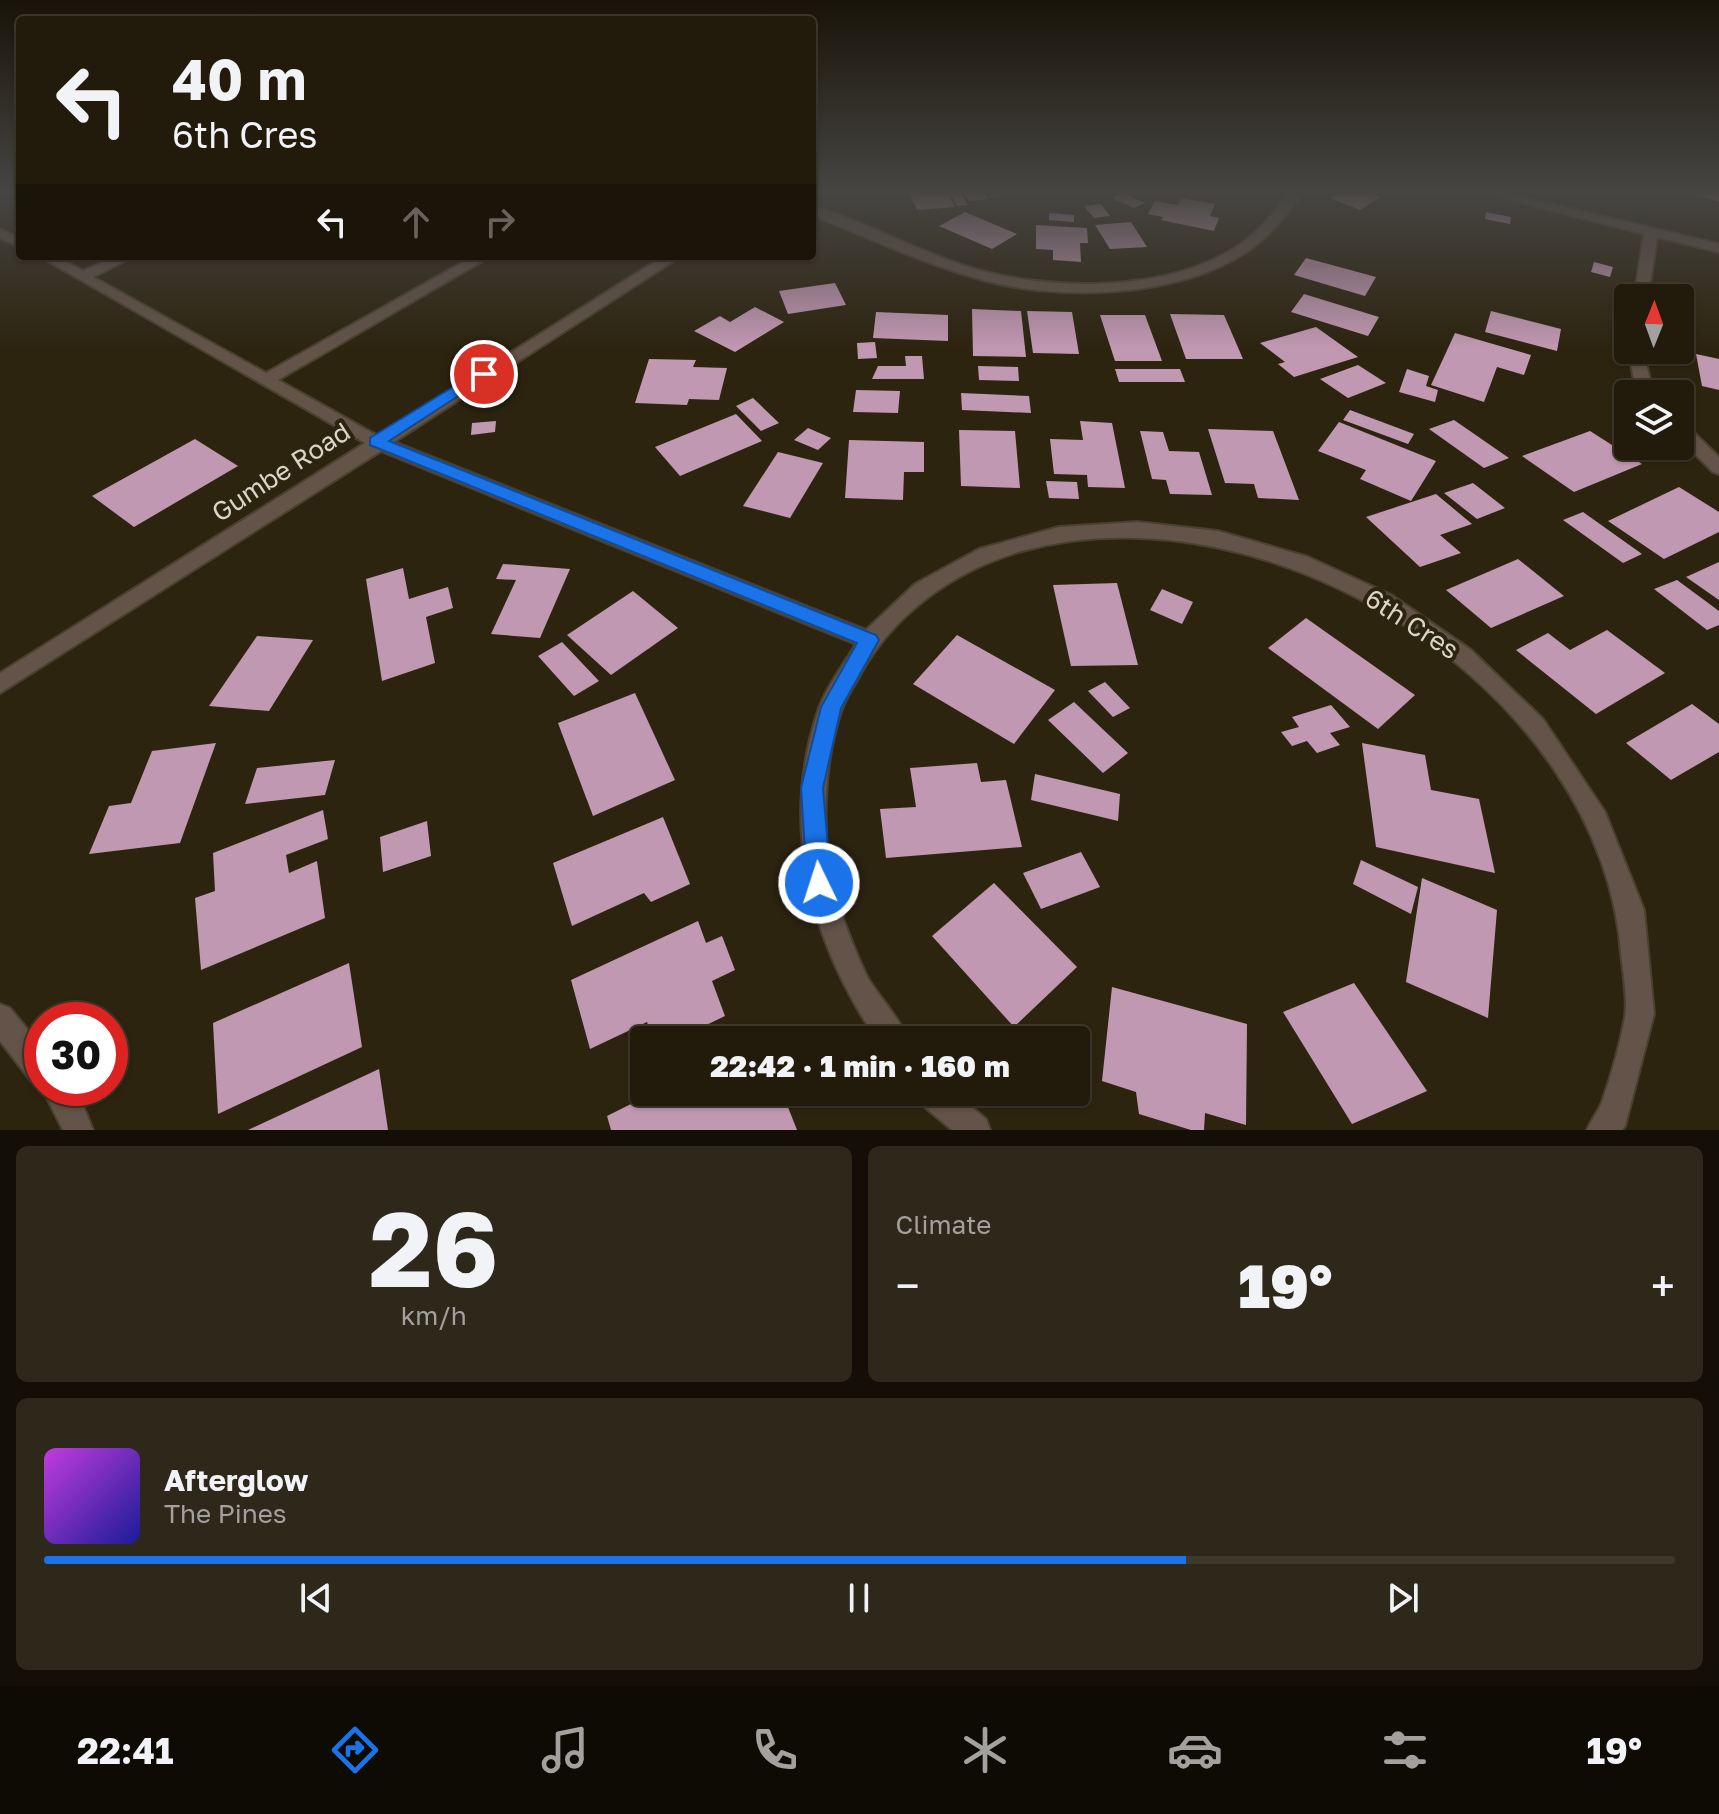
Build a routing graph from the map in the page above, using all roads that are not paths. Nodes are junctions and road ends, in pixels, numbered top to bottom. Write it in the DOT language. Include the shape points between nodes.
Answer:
graph roads {
  1 [pos="897,243"];
  2 [pos="1250,243"];
  3 [pos="1649,243"];
  4 [pos="1699,243"];
  5 [pos="1719,248"];
  6 [pos="54,260"];
  7 [pos="119,260"];
  8 [pos="477,260"];
  9 [pos="668,260"];
  10 [pos="85,275"];
  11 [pos="1643,284"];
  12 [pos="267,379"];
  13 [pos="376,442"];
  14 [pos="1694,443"];
  15 [pos="1719,468"];
  16 [pos="869,640"];
  17 [pos="0,684"];
  18 [pos="0,1018"];
  19 [pos="884,1026"];
  20 [pos="24,1048"];
  21 [pos="69,1106"];
  22 [pos="947,1106"];
  23 [pos="78,1130"];
  24 [pos="975,1130"];
  25 [pos="1602,1130"];
  1 -- 2 [label="street" via="984,276 1076,287 1153,281 1216,265"];
  3 -- 11 [label="street"];
  4 -- 5 [label="street"];
  6 -- 10 [label="street"];
  7 -- 10 [label="street"];
  8 -- 12 [label="street"];
  9 -- 13 [label="street, Gumbe Road"];
  10 -- 12 [label="street"];
  12 -- 13 [label="street"];
  13 -- 16 [label="street"];
  13 -- 17 [label="street, Gumbe Road"];
  14 -- 15 [label="street"];
  16 -- 19 [label="street, 6th Cres" via="831,707 812,788 819,883 857,986"];
  16 -- 25 [label="street, 6th Cres" via="922,589 986,554 1059,534 1137,529 1218,538 1301,562 1384,601 1463,656 1535,726 1593,812 1631,910 1640,1014 1614,1115"];
  18 -- 20 [label="street"];
  21 -- 23 [label="street"];
  22 -- 24 [label="street"];
}
